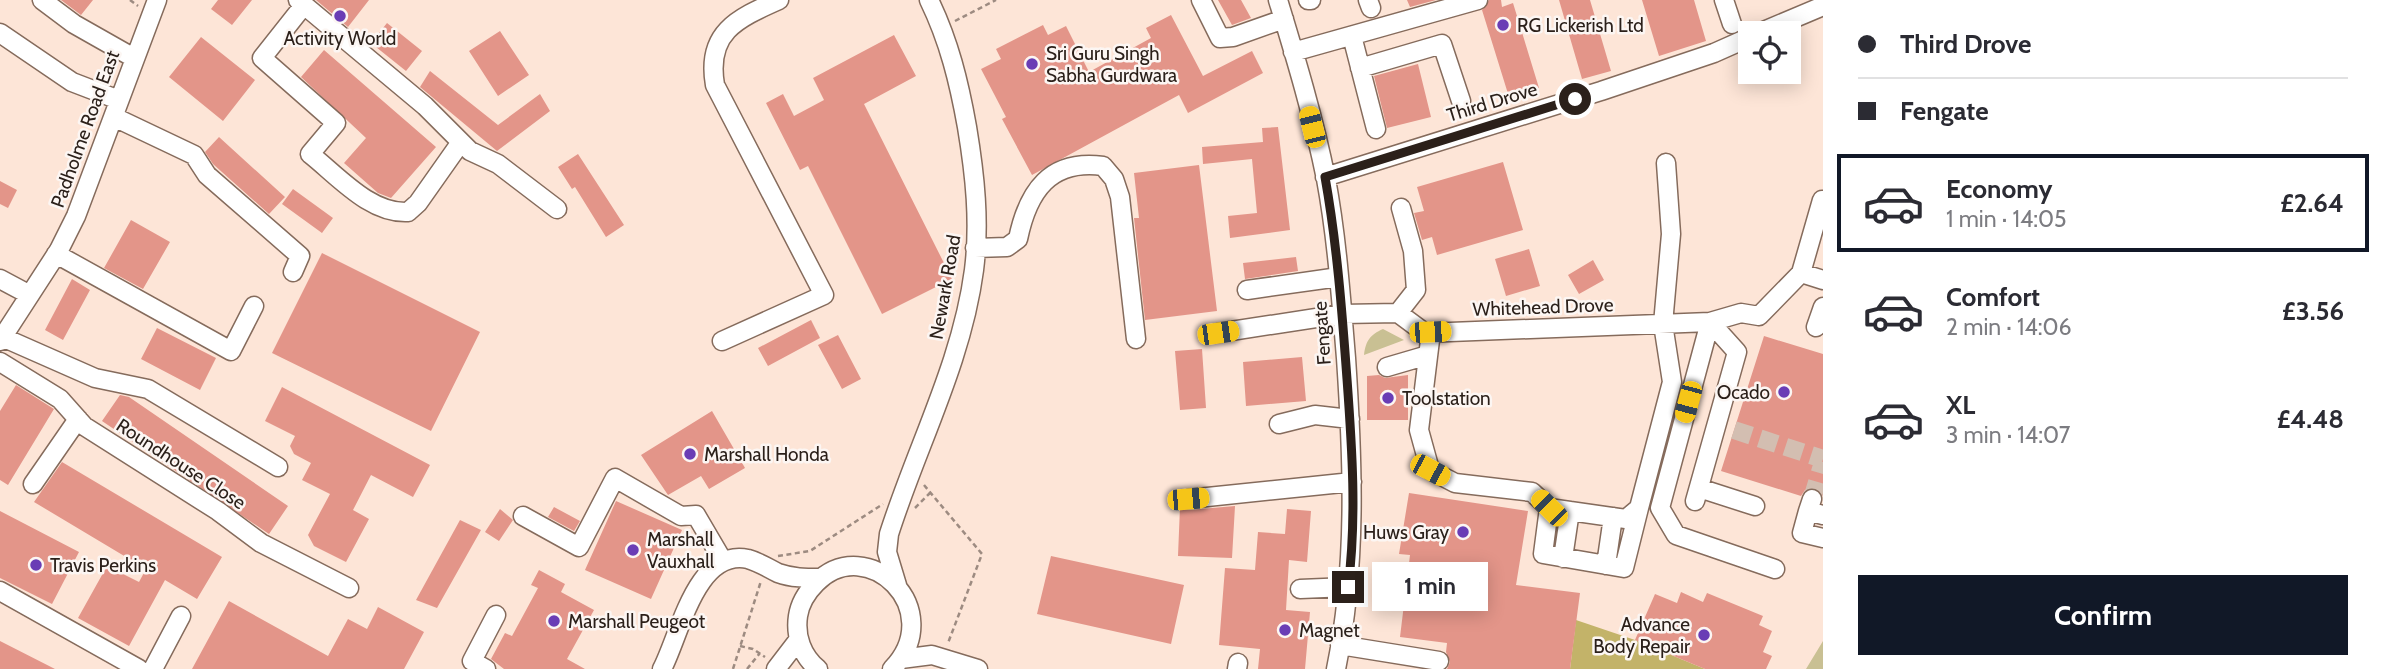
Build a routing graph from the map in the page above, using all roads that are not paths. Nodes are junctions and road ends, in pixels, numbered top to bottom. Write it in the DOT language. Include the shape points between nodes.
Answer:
graph roads {
  1 [pos="42,0"];
  2 [pos="157,0"];
  3 [pos="779,0"];
  4 [pos="929,0"];
  5 [pos="1201,0"];
  6 [pos="1478,0"];
  7 [pos="1724,0"];
  8 [pos="301,2"];
  9 [pos="1283,5"];
  10 [pos="1823,6"];
  11 [pos="1787,21"];
  12 [pos="1731,24"];
  13 [pos="0,33"];
  14 [pos="1352,36"];
  15 [pos="1738,42"];
  16 [pos="1293,52"];
  17 [pos="134,58"];
  18 [pos="1360,68"];
  19 [pos="1461,102"];
  20 [pos="117,108"];
  21 [pos="1376,129"];
  22 [pos="461,142"];
  23 [pos="1666,163"];
  24 [pos="1325,177"];
  25 [pos="1822,200"];
  26 [pos="1401,208"];
  27 [pos="557,209"];
  28 [pos="975,248"];
  29 [pos="56,254"];
  30 [pos="293,272"];
  31 [pos="1801,274"];
  32 [pos="1339,278"];
  33 [pos="0,279"];
  34 [pos="1823,280"];
  35 [pos="1247,290"];
  36 [pos="30,295"];
  37 [pos="254,306"];
  38 [pos="1823,307"];
  39 [pos="1398,313"];
  40 [pos="1342,314"];
  41 [pos="1710,322"];
  42 [pos="1663,324"];
  43 [pos="1816,327"];
  44 [pos="1430,332"];
  45 [pos="1218,333"];
  46 [pos="1,339"];
  47 [pos="1136,339"];
  48 [pos="722,341"];
  49 [pos="1428,355"];
  50 [pos="0,362"];
  51 [pos="1387,367"];
  52 [pos="78,419"];
  53 [pos="1350,419"];
  54 [pos="1279,424"];
  55 [pos="278,467"];
  56 [pos="1352,482"];
  57 [pos="33,484"];
  58 [pos="1188,499"];
  59 [pos="1755,506"];
  60 [pos="1549,508"];
  61 [pos="1639,508"];
  62 [pos="1814,508"];
  63 [pos="1570,511"];
  64 [pos="523,516"];
  65 [pos="1613,517"];
  66 [pos="889,534"];
  67 [pos="1823,538"];
  68 [pos="1563,558"];
  69 [pos="723,561"];
  70 [pos="1606,565"];
  71 [pos="851,567"];
  72 [pos="1775,569"];
  73 [pos="773,570"];
  74 [pos="820,578"];
  75 [pos="897,585"];
  76 [pos="1348,587"];
  77 [pos="349,588"];
  78 [pos="1300,589"];
  79 [pos="0,591"];
  80 [pos="799,609"];
  81 [pos="496,615"];
  82 [pos="912,615"];
  83 [pos="181,616"];
  84 [pos="799,639"];
  85 [pos="1340,645"];
  86 [pos="937,657"];
  87 [pos="1439,661"];
  88 [pos="896,664"];
  89 [pos="139,669"];
  90 [pos="153,669"];
  91 [pos="486,669"];
  92 [pos="662,669"];
  93 [pos="776,669"];
  94 [pos="818,669"];
  95 [pos="978,669"];
  96 [pos="1336,669"];
  1 -- 17 [label="street"];
  2 -- 17 [label="street, Padholme Road East"];
  3 -- 48 [label="street" via="733,24 719,40 711,61 715,85 824,295"];
  4 -- 28 [label="street, Newark Road" via="960,86 974,170"];
  5 -- 9 [label="street" via="1220,38 1233,37"];
  6 -- 14 [label="street"];
  7 -- 12 [label="street"];
  8 -- 22 [label="street"];
  8 -- 22 [label="street" via="262,58 336,123 310,154 369,201 408,212"];
  9 -- 16 [label="street, Fengate"];
  10 -- 11 [label="street"];
  13 -- 20 [label="street"];
  14 -- 16 [label="street"];
  14 -- 18 [label="street"];
  15 -- 24 [label="street, Third Drove" via="1601,91"];
  16 -- 24 [label="street, Fengate"];
  17 -- 20 [label="street, Padholme Road East"];
  18 -- 19 [label="street" via="1442,44"];
  18 -- 21 [label="street"];
  20 -- 29 [label="street, Padholme Road East" via="92,180"];
  20 -- 30 [label="street" via="194,155 202,182 300,256"];
  22 -- 27 [label="street"];
  23 -- 42 [label="street" via="1671,234"];
  24 -- 32 [label="street, Fengate"];
  25 -- 31 [label="street, Whitehead Drove"];
  26 -- 39 [label="street" via="1413,251 1416,290"];
  28 -- 47 [label="street" via="1007,247 1018,239 1022,219 1045,178 1084,163 1103,166 1120,197"];
  28 -- 66 [label="street, Newark Road" via="953,360"];
  29 -- 36 [label="street, Padholme Road East"];
  29 -- 37 [label="street" via="231,351"];
  31 -- 34 [label="street"];
  31 -- 41 [label="street, Whitehead Drove" via="1759,316 1741,313"];
  32 -- 35 [label="street"];
  32 -- 40 [label="street, Fengate"];
  33 -- 36 [label="street"];
  36 -- 46 [label="street, Padholme Road East"];
  38 -- 43 [label="street"];
  39 -- 40 [label="street"];
  39 -- 44 [label="street"];
  40 -- 45 [label="street"];
  40 -- 53 [label="street, Fengate"];
  41 -- 42 [label="street, Whitehead Drove"];
  41 -- 59 [label="street" via="1737,352 1725,428 1697,495"];
  41 -- 72 [label="street" via="1660,508 1676,535"];
  42 -- 44 [label="street, Whitehead Drove"];
  42 -- 61 [label="street" via="1672,382"];
  44 -- 49 [label="street"];
  46 -- 55 [label="street" via="95,378 148,389"];
  49 -- 51 [label="street"];
  49 -- 60 [label="street" via="1419,430 1430,470 1455,483 1532,492"];
  50 -- 52 [label="street, Roundhouse Close" via="60,399"];
  52 -- 57 [label="street"];
  52 -- 77 [label="street, Roundhouse Close" via="261,543"];
  53 -- 54 [label="street" via="1315,415"];
  53 -- 56 [label="street, Fengate"];
  56 -- 58 [label="street"];
  56 -- 76 [label="street, Fengate"];
  60 -- 63 [label="street"];
  60 -- 68 [label="street" via="1543,554"];
  61 -- 65 [label="street" via="1626,519"];
  61 -- 70 [label="street" via="1624,569"];
  62 -- 67 [label="street" via="1802,533"];
  63 -- 65 [label="street"];
  63 -- 68 [label="street"];
  64 -- 69 [label="street" via="579,547 615,478 681,516 696,515"];
  65 -- 70 [label="street"];
  66 -- 71 [label="street, Newark Road" via="866,559"];
  66 -- 75 [label="street, Newark Road" via="890,569"];
  68 -- 70 [label="street"];
  69 -- 73 [label="street" via="746,559"];
  69 -- 92 [label="street" via="698,584"];
  71 -- 74 [label="street, Newark Road"];
  71 -- 75 [label="street" via="868,568"];
  73 -- 74 [label="street" via="799,579"];
  73 -- 80 [label="street"];
  74 -- 80 [label="street"];
  75 -- 82 [label="street, Newark Road"];
  76 -- 78 [label="street"];
  76 -- 85 [label="street, Fengate"];
  79 -- 89 [label="street"];
  80 -- 84 [label="street"];
  81 -- 91 [label="street" via="472,661"];
  82 -- 86 [label="street"];
  82 -- 88 [label="street" via="908,646"];
  83 -- 90 [label="street"];
  84 -- 93 [label="street"];
  84 -- 94 [label="street"];
  85 -- 87 [label="street"];
  85 -- 96 [label="street, Fengate"];
  86 -- 88 [label="street"];
  86 -- 95 [label="street"];
}
